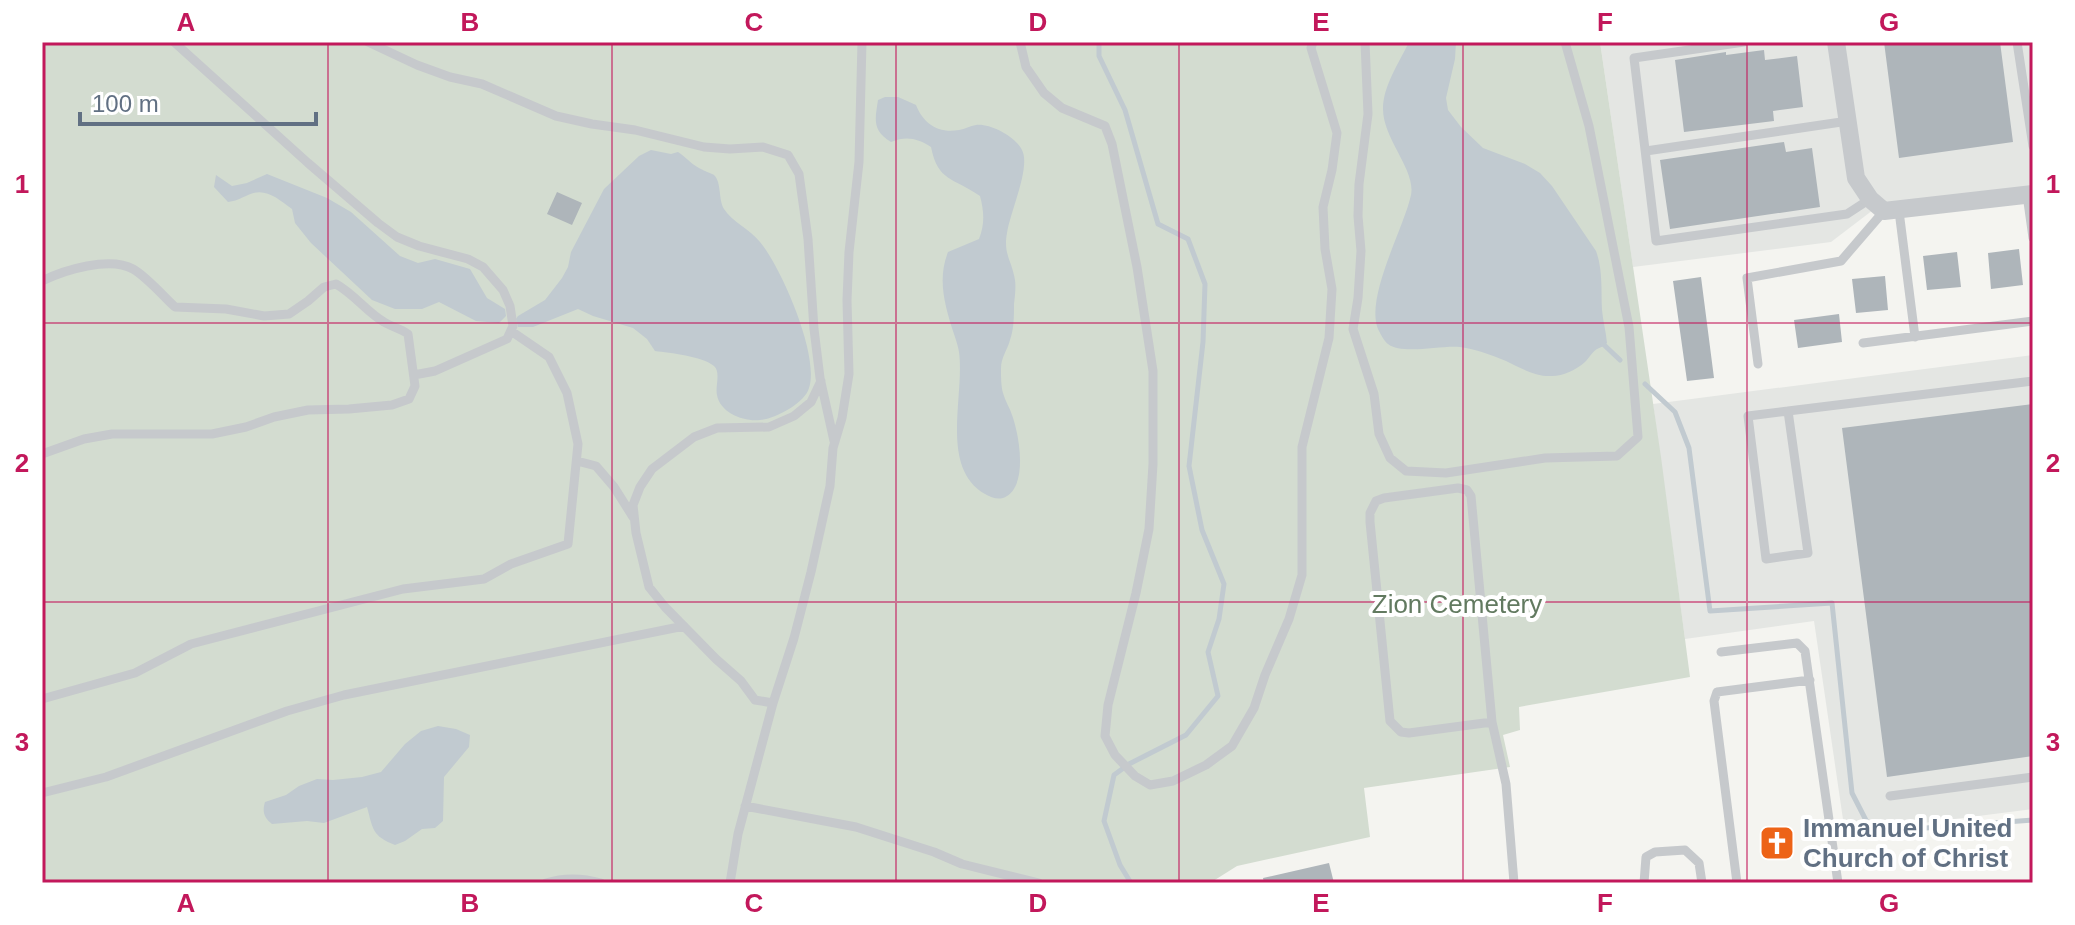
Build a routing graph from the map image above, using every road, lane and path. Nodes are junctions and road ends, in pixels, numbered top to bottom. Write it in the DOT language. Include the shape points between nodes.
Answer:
graph roads {
  1 [pos="174,42"];
  2 [pos="368,42"];
  3 [pos="862,42"];
  4 [pos="1020,42"];
  5 [pos="1313,42"];
  6 [pos="1365,42"];
  7 [pos="1565,42"];
  8 [pos="1744,42"];
  9 [pos="1836,42"];
  10 [pos="2017,42"];
  11 [pos="1848,121"];
  12 [pos="2033,146"];
  13 [pos="1646,151"];
  14 [pos="2030,194"];
  15 [pos="1885,207"];
  16 [pos="2033,238"];
  17 [pos="42,281"];
  18 [pos="2033,321"];
  19 [pos="511,331"];
  20 [pos="1915,337"];
  21 [pos="1863,343"];
  22 [pos="1758,364"];
  23 [pos="414,375"];
  24 [pos="821,381"];
  25 [pos="2033,381"];
  26 [pos="1788,411"];
  27 [pos="834,444"];
  28 [pos="42,454"];
  29 [pos="577,461"];
  30 [pos="635,520"];
  31 [pos="684,626"];
  32 [pos="1721,652"];
  33 [pos="1810,680"];
  34 [pos="42,699"];
  35 [pos="773,703"];
  36 [pos="1492,722"];
  37 [pos="2033,777"];
  38 [pos="42,793"];
  39 [pos="1890,796"];
  40 [pos="745,806"];
  41 [pos="546,883"];
  42 [pos="601,883"];
  43 [pos="730,883"];
  44 [pos="1039,883"];
  45 [pos="1514,883"];
  46 [pos="1644,883"];
  47 [pos="1702,883"];
  48 [pos="1737,883"];
  49 [pos="1838,883"];
  1 -- 19 [label="lane" via="397,237 483,267 503,290"];
  2 -- 24 [label="lane" via="556,116 704,147 763,147 788,155 799,174"];
  3 -- 27 [label="lane" via="847,300 849,374"];
  4 -- 5 [label="lane" via="1026,67 1044,93 1062,108 1105,126 1137,267 1153,371 1149,529 1105,736 1118,758 1150,785 1173,781 1232,746 1254,708 1302,575 1302,447 1329,338 1332,289 1323,207 1337,133"];
  6 -- 7 [label="lane" via="1368,114 1359,184 1361,251 1353,329 1390,458 1406,471 1446,473 1545,458 1617,456 1638,437 1629,327 1589,126"];
  8 -- 13 [label="lane" via="1634,58"];
  9 -- 11 [label="street"];
  10 -- 12 [label="lane"];
  11 -- 13 [label="lane"];
  11 -- 15 [label="street" via="1856,178"];
  13 -- 15 [label="lane" via="1656,241"];
  14 -- 15 [label="street"];
  14 -- 16 [label="lane"];
  15 -- 20 [label="lane"];
  15 -- 22 [label="lane" via="1841,261 1747,278"];
  17 -- 23 [label="lane" via="114,263 133,269 175,307 264,316 289,314 336,284 408,334"];
  18 -- 20 [label="lane"];
  19 -- 23 [label="lane" via="507,339"];
  19 -- 29 [label="lane" via="549,357 567,393"];
  20 -- 21 [label="lane"];
  23 -- 28 [label="lane" via="409,399 392,405 308,410 212,434 112,434"];
  24 -- 27 [label="lane"];
  24 -- 30 [label="lane" via="811,402 794,416 769,427 717,428 683,445 652,469 640,487 633,505"];
  25 -- 26 [label="lane"];
  26 -- 26 [label="lane" via="1748,416 1766,559 1808,553"];
  27 -- 35 [label="lane" via="811,572"];
  29 -- 30 [label="lane" via="596,466"];
  29 -- 34 [label="lane" via="568,544 484,579 403,589 191,644 135,673"];
  30 -- 31 [label="lane" via="649,587"];
  31 -- 35 [label="lane" via="755,700"];
  31 -- 38 [label="lane" via="344,695 106,777"];
  32 -- 33 [label="lane" via="1797,643 1805,651"];
  33 -- 48 [label="lane" via="1717,692"];
  33 -- 49 [label="lane"];
  35 -- 40 [label="lane"];
  36 -- 36 [label="lane" via="1471,496 1458,488 1376,501 1370,522 1390,721 1409,733"];
  36 -- 45 [label="lane" via="1506,784"];
  37 -- 39 [label="lane"];
  40 -- 43 [label="lane"];
  40 -- 44 [label="lane" via="856,827 962,864"];
  41 -- 42 [label="lane" via="561,878"];
  46 -- 47 [label="lane" via="1646,857 1685,850 1699,863"];
}
